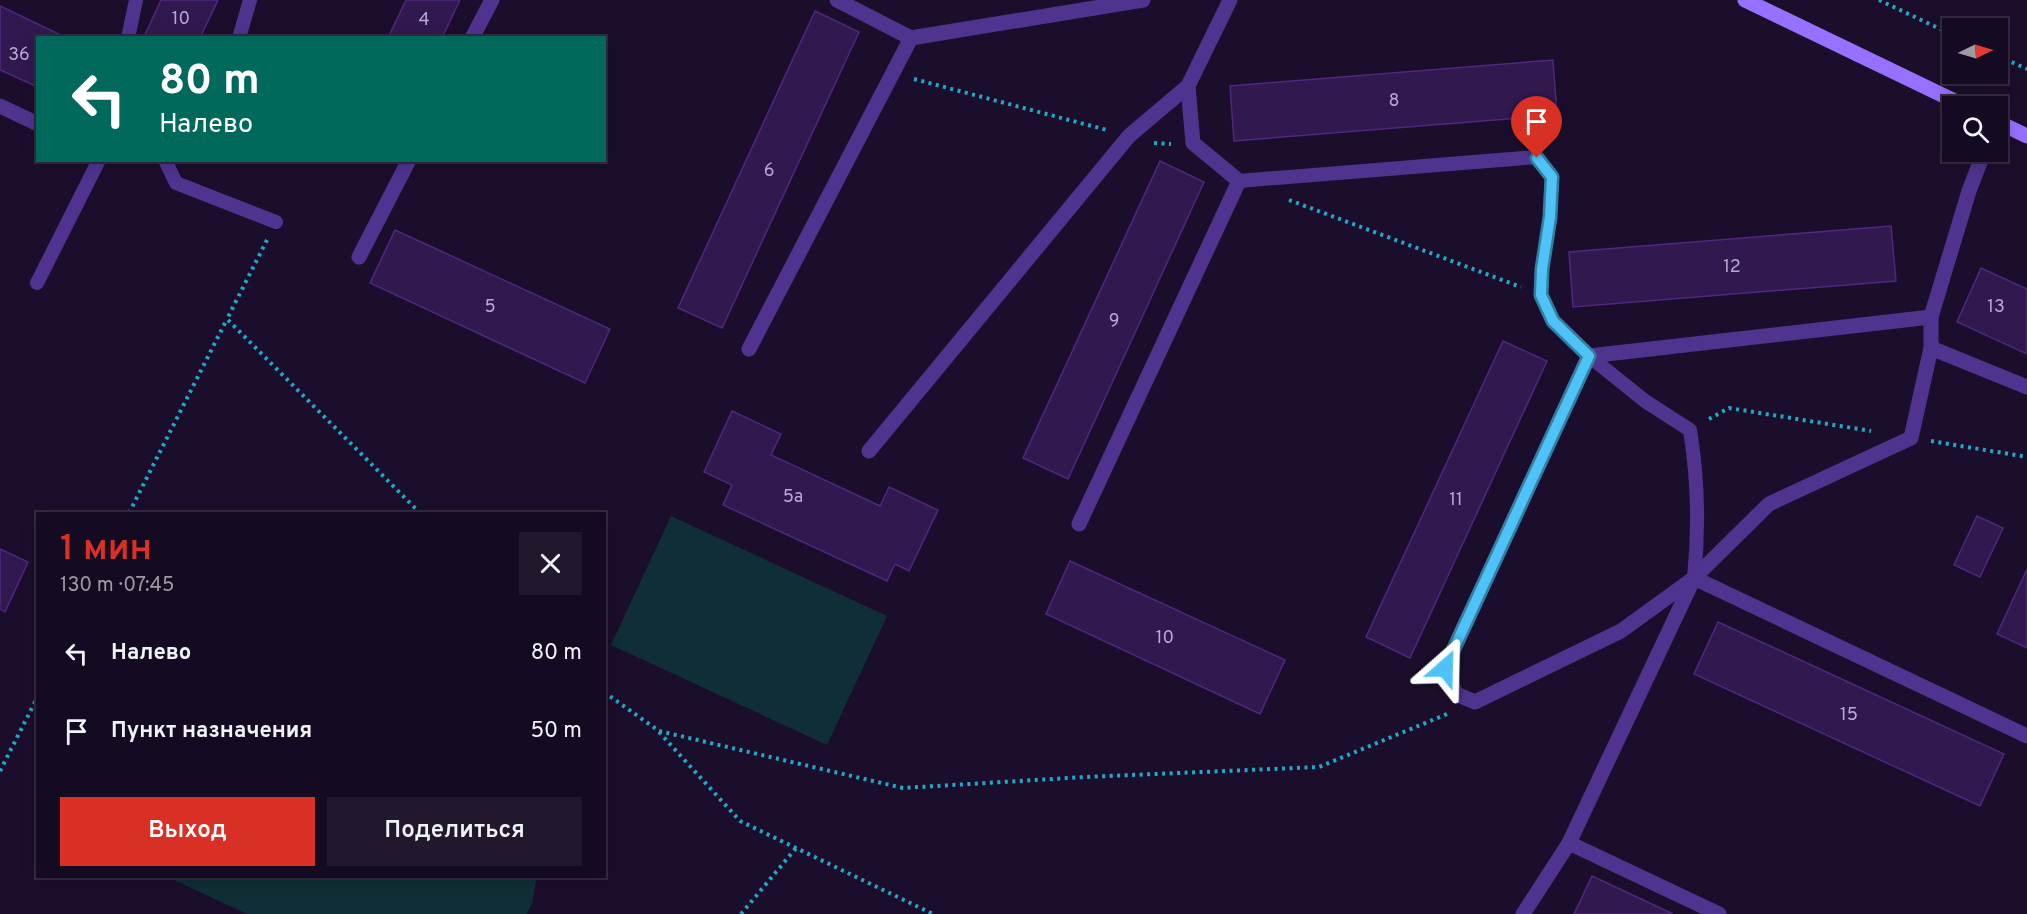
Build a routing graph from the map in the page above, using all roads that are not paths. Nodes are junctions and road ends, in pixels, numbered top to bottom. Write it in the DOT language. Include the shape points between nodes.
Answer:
graph roads {
  1 [pos="136,0"];
  2 [pos="250,0"];
  3 [pos="492,0"];
  4 [pos="837,0"];
  5 [pos="1143,0"];
  6 [pos="1230,0"];
  7 [pos="1746,0"];
  8 [pos="128,36"];
  9 [pos="240,36"];
  10 [pos="473,36"];
  11 [pos="911,38"];
  12 [pos="1188,86"];
  13 [pos="1944,96"];
  14 [pos="0,106"];
  15 [pos="36,123"];
  16 [pos="2008,127"];
  17 [pos="2027,136"];
  18 [pos="98,162"];
  19 [pos="166,162"];
  20 [pos="408,162"];
  21 [pos="1980,162"];
  22 [pos="1239,181"];
  23 [pos="276,222"];
  24 [pos="359,257"];
  25 [pos="37,283"];
  26 [pos="1931,317"];
  27 [pos="1930,348"];
  28 [pos="749,349"];
  29 [pos="1589,356"];
  30 [pos="2027,387"];
  31 [pos="869,452"];
  32 [pos="1079,524"];
  33 [pos="1694,578"];
  34 [pos="2027,736"];
  35 [pos="1569,843"];
  36 [pos="1523,914"];
  37 [pos="1719,914"];
  1 -- 8 [label="lane"];
  2 -- 9 [label="lane"];
  3 -- 10 [label="street"];
  4 -- 11 [label="street"];
  5 -- 11 [label="street"];
  6 -- 12 [label="street"];
  7 -- 13 [label="street"];
  11 -- 28 [label="street"];
  12 -- 22 [label="street" via="1193,143"];
  12 -- 31 [label="street" via="1129,136"];
  14 -- 15 [label="street"];
  16 -- 17 [label="street"];
  18 -- 25 [label="lane"];
  19 -- 23 [label="lane" via="176,183"];
  20 -- 24 [label="street"];
  21 -- 26 [label="street"];
  22 -- 29 [label="lane" via="1537,158 1552,177 1541,295 1553,321"];
  22 -- 32 [label="street"];
  26 -- 27 [label="street"];
  26 -- 29 [label="street"];
  27 -- 30 [label="street"];
  27 -- 33 [label="street" via="1911,438 1769,504"];
  29 -- 33 [label="lane" via="1645,401 1690,430 1695,460"];
  29 -- 33 [label="street" via="1445,668 1456,694 1475,702 1621,631"];
  33 -- 34 [label="street"];
  33 -- 35 [label="street"];
  35 -- 36 [label="street"];
  35 -- 37 [label="street"];
}
